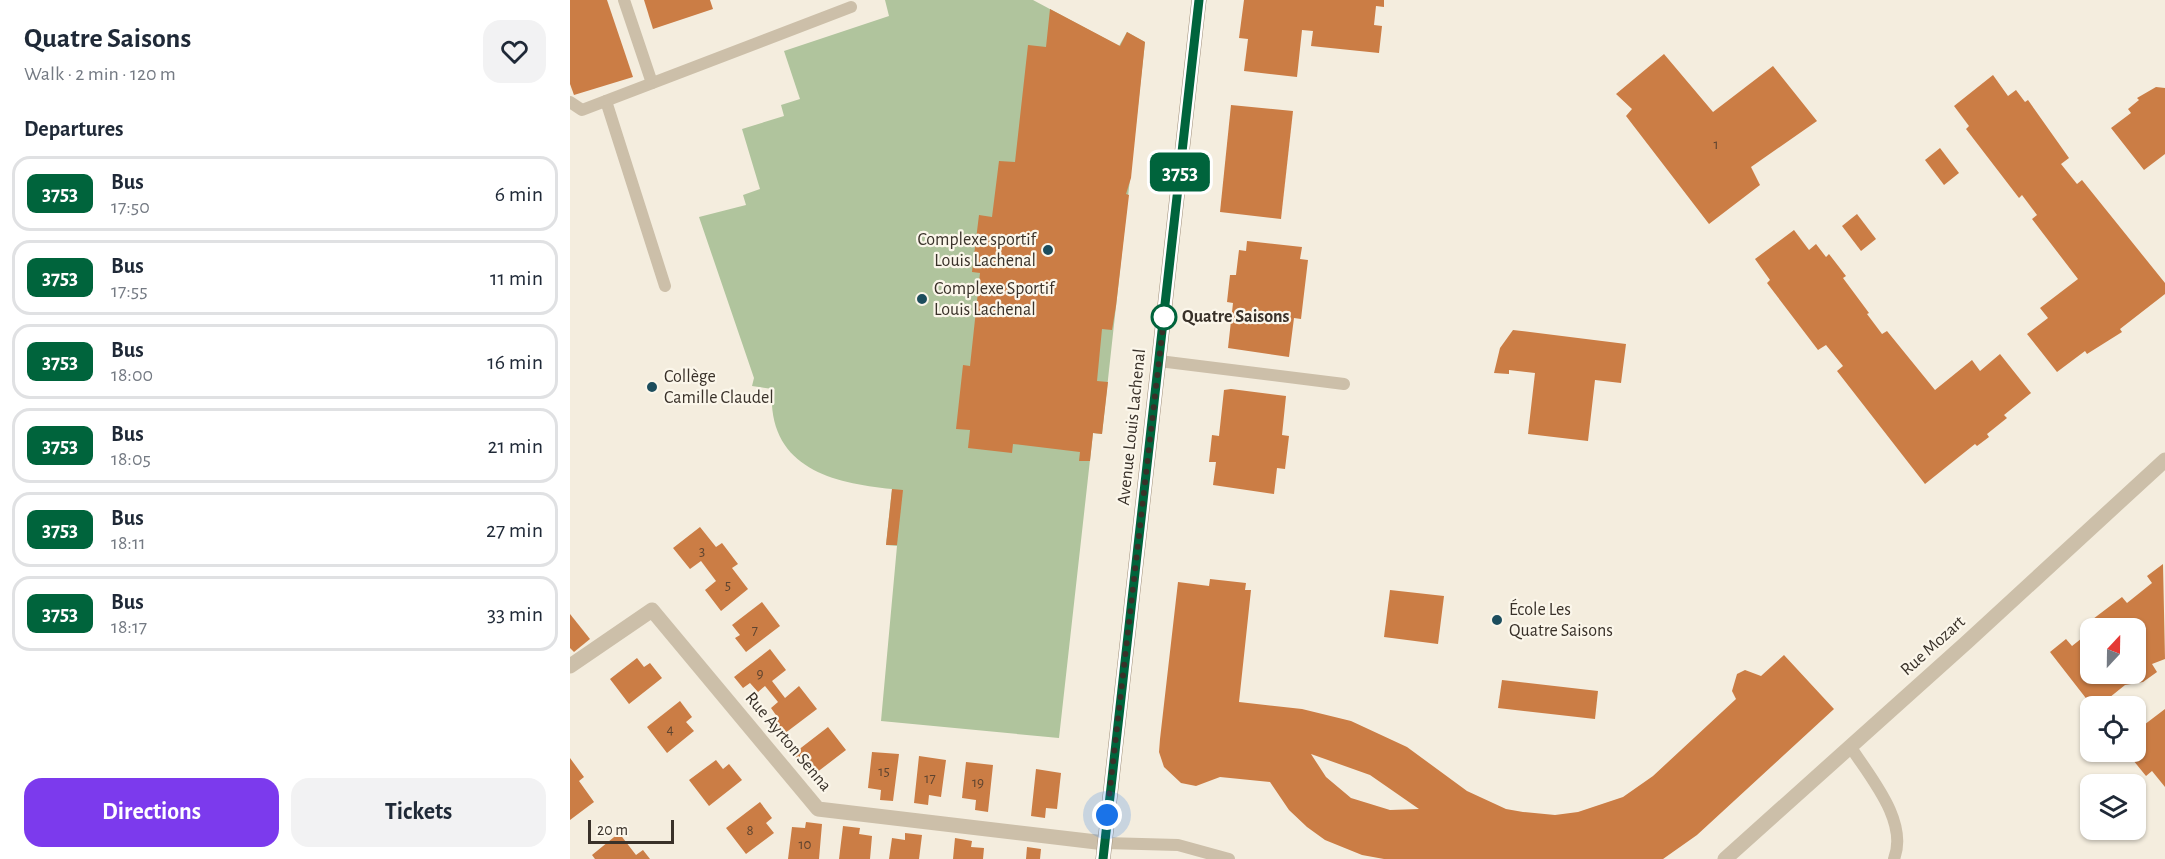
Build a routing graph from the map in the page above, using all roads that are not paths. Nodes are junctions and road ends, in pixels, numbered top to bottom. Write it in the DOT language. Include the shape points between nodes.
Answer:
graph roads {
  1 [pos="624,0"];
  2 [pos="1199,0"];
  3 [pos="851,7"];
  4 [pos="652,83"];
  5 [pos="606,101"];
  6 [pos="570,102"];
  7 [pos="665,286"];
  8 [pos="1159,361"];
  9 [pos="1344,384"];
  10 [pos="2165,460"];
  11 [pos="570,666"];
  12 [pos="1850,746"];
  13 [pos="1105,843"];
  14 [pos="1103,859"];
  15 [pos="1229,859"];
  16 [pos="1725,859"];
  17 [pos="1894,859"];
  1 -- 4 [label="lane"];
  2 -- 8 [label="street, Avenue Louis Lachenal"];
  3 -- 4 [label="lane"];
  4 -- 5 [label="lane"];
  5 -- 6 [label="lane" via="582,110"];
  5 -- 7 [label="lane"];
  8 -- 9 [label="lane"];
  8 -- 13 [label="street, Avenue Louis Lachenal"];
  10 -- 12 [label="street, Rue Mozart"];
  11 -- 13 [label="street, Rue Ayrton Senna" via="652,610 818,809"];
  12 -- 16 [label="street, Rue Mozart"];
  12 -- 17 [label="lane" via="1892,808 1897,851"];
  13 -- 14 [label="street, Avenue Louis Lachenal"];
  13 -- 15 [label="lane" via="1178,845"];
}
